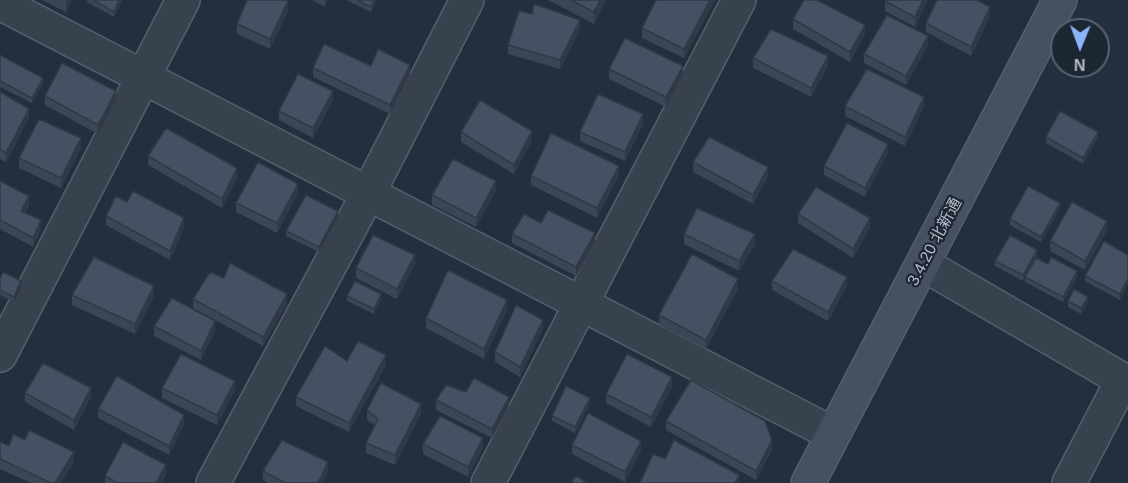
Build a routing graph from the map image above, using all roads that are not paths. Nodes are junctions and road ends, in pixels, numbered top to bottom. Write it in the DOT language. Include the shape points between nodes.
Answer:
graph roads {
  1 [pos="183,0"];
  2 [pos="467,0"];
  3 [pos="740,0"];
  4 [pos="1060,0"];
  5 [pos="0,3"];
  6 [pos="143,78"];
  7 [pos="368,194"];
  8 [pos="923,264"];
  9 [pos="582,304"];
  10 [pos="0,355"];
  11 [pos="1125,382"];
  12 [pos="833,434"];
  13 [pos="213,483"];
  14 [pos="488,483"];
  15 [pos="808,483"];
  16 [pos="1069,483"];
  1 -- 6 [label="street"];
  2 -- 7 [label="street"];
  3 -- 9 [label="street"];
  4 -- 8 [label="street, 3.4.20 北新通"];
  5 -- 6 [label="street"];
  6 -- 7 [label="street"];
  6 -- 10 [label="street"];
  7 -- 9 [label="street"];
  7 -- 13 [label="street"];
  8 -- 11 [label="street"];
  8 -- 12 [label="street, 3.4.20 北新通"];
  9 -- 12 [label="street"];
  9 -- 14 [label="street"];
  11 -- 16 [label="street"];
  12 -- 15 [label="street, 3.4.20 北新通"];
}
